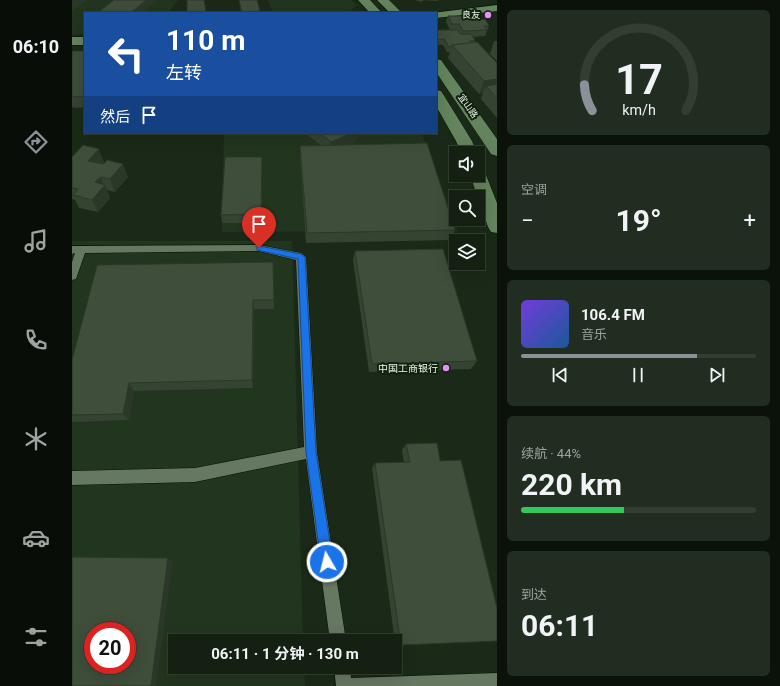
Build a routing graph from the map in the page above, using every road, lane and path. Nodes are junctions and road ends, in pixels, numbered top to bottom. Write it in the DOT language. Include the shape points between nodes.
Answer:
graph roads {
  1 [pos="364,0"];
  2 [pos="383,0"];
  3 [pos="497,8"];
  4 [pos="375,12"];
  5 [pos="395,12"];
  6 [pos="437,14"];
  7 [pos="72,41"];
  8 [pos="84,41"];
  9 [pos="437,64"];
  10 [pos="437,96"];
  11 [pos="466,146"];
  12 [pos="497,151"];
  13 [pos="481,182"];
  14 [pos="497,227"];
  15 [pos="76,250"];
  16 [pos="72,276"];
  17 [pos="311,452"];
  18 [pos="72,478"];
  19 [pos="337,634"];
  20 [pos="343,674"];
  21 [pos="497,681"];
  22 [pos="344,686"];
  1 -- 4 [label="main road"];
  2 -- 5 [label="main road"];
  3 -- 6 [label="main road"];
  7 -- 8 [label="main road"];
  9 -- 12 [label="main road, 宜山路"];
  10 -- 11 [label="main road, 宜山路"];
  13 -- 14 [label="main road"];
  15 -- 16 [label="lane"];
  15 -- 17 [label="lane" via="259,248 301,257"];
  17 -- 18 [label="lane" via="195,475"];
  17 -- 19 [label="lane"];
  20 -- 22 [label="lane"];
  21 -- 22 [label="lane"];
}
